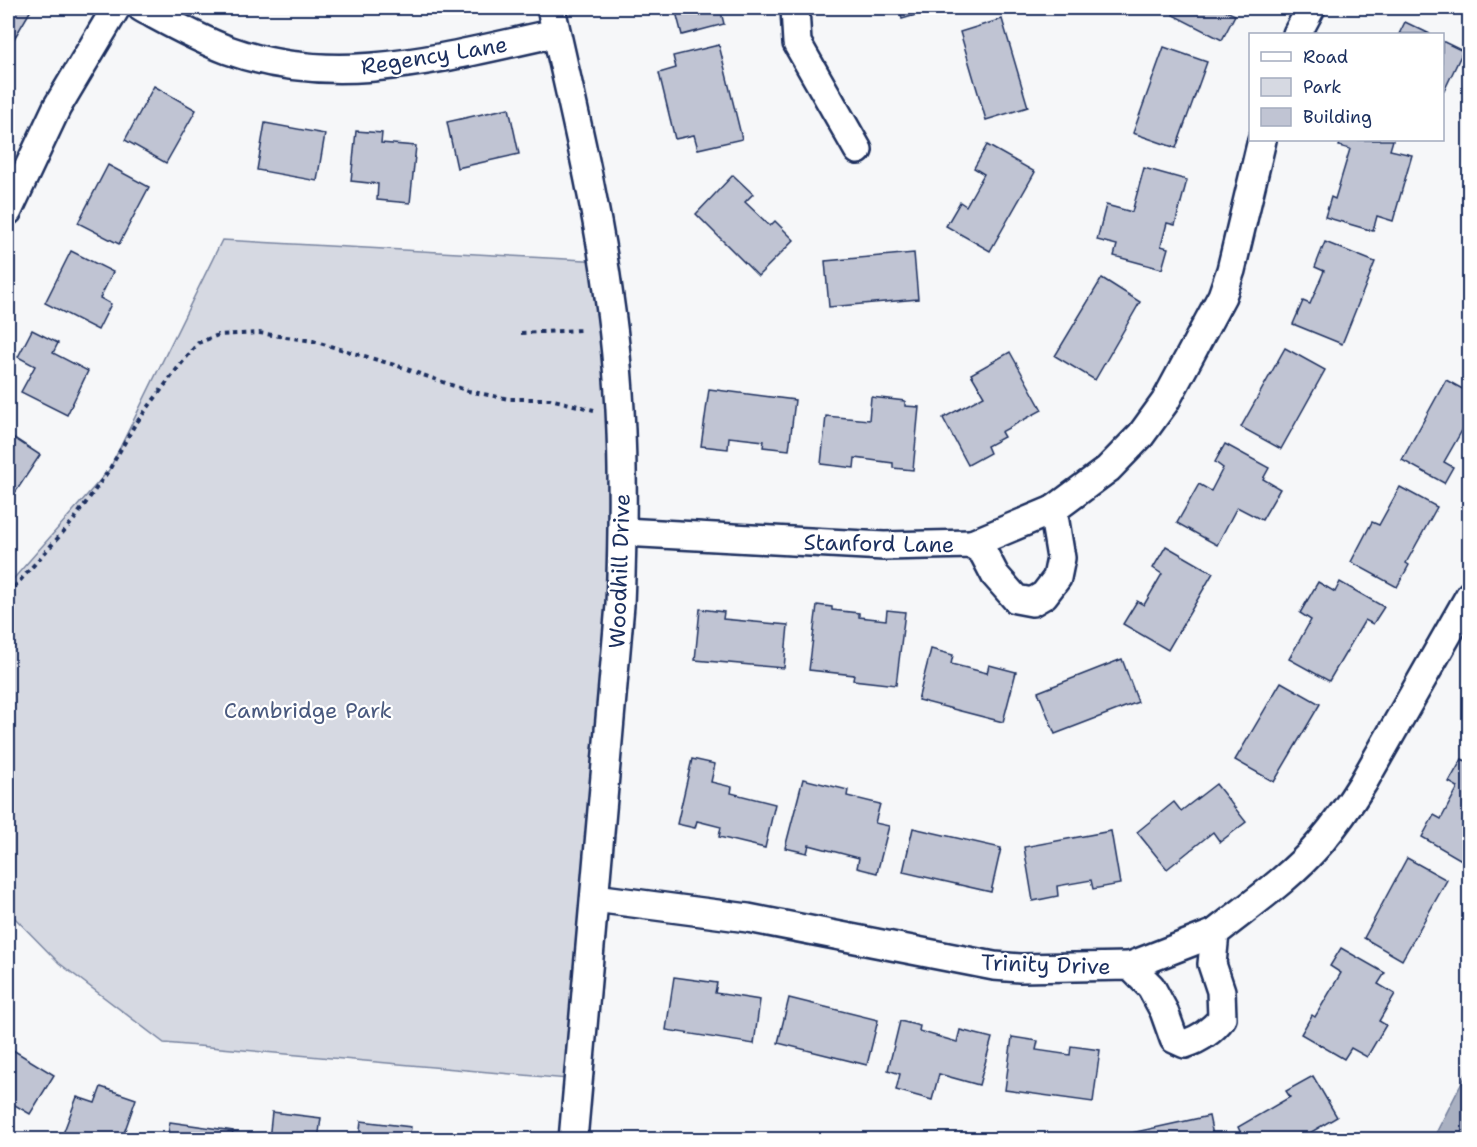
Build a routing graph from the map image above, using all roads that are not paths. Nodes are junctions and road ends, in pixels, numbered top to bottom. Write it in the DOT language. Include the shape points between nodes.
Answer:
graph roads {
  1 [pos="116,8"];
  2 [pos="142,8"];
  3 [pos="795,8"];
  4 [pos="1311,8"];
  5 [pos="554,20"];
  6 [pos="1298,33"];
  7 [pos="1262,141"];
  8 [pos="858,150"];
  9 [pos="8,211"];
  10 [pos="1053,510"];
  11 [pos="623,532"];
  12 [pos="972,544"];
  13 [pos="1470,594"];
  14 [pos="595,898"];
  15 [pos="1215,933"];
  16 [pos="1130,966"];
  17 [pos="573,1140"];
  1 -- 9 [label="street" via="57,107"];
  2 -- 5 [label="street, Regency Lane" via="229,50 268,61 335,69 422,61"];
  3 -- 8 [label="street" via="797,44"];
  4 -- 6 [label="street"];
  5 -- 11 [label="street, Woodhill Drive" via="586,164 609,297 621,417"];
  7 -- 10 [label="street" via="1232,270 1165,402 1141,435 1108,469"];
  10 -- 12 [label="street"];
  10 -- 12 [label="street, Stanford Lane" via="1061,558 1057,578 1044,595 1032,602 1016,599 995,575 983,552"];
  11 -- 12 [label="street, Stanford Lane" via="884,546"];
  11 -- 14 [label="street, Woodhill Drive"];
  13 -- 15 [label="street" via="1349,805 1319,844 1286,876"];
  14 -- 16 [label="street, Trinity Drive" via="748,918 994,966"];
  14 -- 17 [label="street, Woodhill Drive"];
  15 -- 16 [label="street"];
  15 -- 16 [label="street, Trinity Drive" via="1212,964 1221,991 1222,1018 1197,1040 1185,1044 1174,1039 1151,987"];
}
